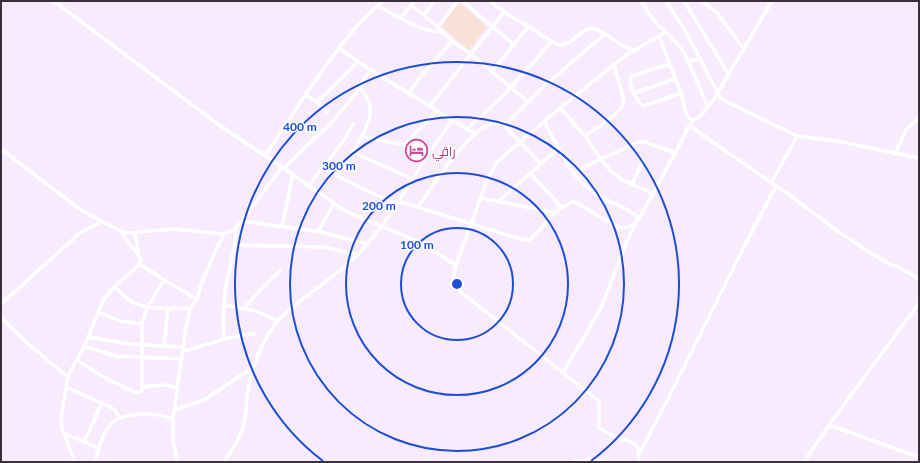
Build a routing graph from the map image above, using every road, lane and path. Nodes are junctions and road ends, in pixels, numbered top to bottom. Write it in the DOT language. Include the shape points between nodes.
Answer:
graph roads {
  1 [pos="54,1"];
  2 [pos="382,1"];
  3 [pos="414,1"];
  4 [pos="434,1"];
  5 [pos="458,1"];
  6 [pos="462,1"];
  7 [pos="490,1"];
  8 [pos="641,1"];
  9 [pos="666,1"];
  10 [pos="684,1"];
  11 [pos="702,1"];
  12 [pos="772,1"];
  13 [pos="411,5"];
  14 [pos="378,6"];
  15 [pos="504,12"];
  16 [pos="424,15"];
  17 [pos="402,18"];
  18 [pos="438,26"];
  19 [pos="492,27"];
  20 [pos="528,27"];
  21 [pos="443,32"];
  22 [pos="666,32"];
  23 [pos="605,34"];
  24 [pos="659,36"];
  25 [pos="452,40"];
  26 [pos="552,42"];
  27 [pos="514,45"];
  28 [pos="339,48"];
  29 [pos="744,49"];
  30 [pos="633,50"];
  31 [pos="471,54"];
  32 [pos="700,58"];
  33 [pos="357,62"];
  34 [pos="688,62"];
  35 [pos="614,64"];
  36 [pos="669,64"];
  37 [pos="371,70"];
  38 [pos="492,71"];
  39 [pos="729,75"];
  40 [pos="675,79"];
  41 [pos="511,87"];
  42 [pos="360,88"];
  43 [pos="409,93"];
  44 [pos="634,93"];
  45 [pos="680,93"];
  46 [pos="718,93"];
  47 [pos="306,95"];
  48 [pos="317,102"];
  49 [pos="528,102"];
  50 [pos="430,106"];
  51 [pos="708,107"];
  52 [pos="560,108"];
  53 [pos="436,111"];
  54 [pos="327,112"];
  55 [pos="919,119"];
  56 [pos="694,120"];
  57 [pos="452,121"];
  58 [pos="544,121"];
  59 [pos="502,123"];
  60 [pos="354,124"];
  61 [pos="690,125"];
  62 [pos="467,129"];
  63 [pos="475,133"];
  64 [pos="361,136"];
  65 [pos="586,136"];
  66 [pos="797,136"];
  67 [pos="520,142"];
  68 [pos="404,145"];
  69 [pos="559,148"];
  70 [pos="1,149"];
  71 [pos="352,152"];
  72 [pos="676,153"];
  73 [pos="895,154"];
  74 [pos="265,156"];
  75 [pos="427,157"];
  76 [pos="919,158"];
  77 [pos="600,159"];
  78 [pos="643,161"];
  79 [pos="541,164"];
  80 [pos="283,167"];
  81 [pos="322,168"];
  82 [pos="293,174"];
  83 [pos="530,174"];
  84 [pos="575,174"];
  85 [pos="338,176"];
  86 [pos="413,179"];
  87 [pos="772,183"];
  88 [pos="632,184"];
  89 [pos="309,185"];
  90 [pos="776,186"];
  91 [pos="653,194"];
  92 [pos="481,198"];
  93 [pos="499,201"];
  94 [pos="398,202"];
  95 [pos="334,203"];
  96 [pos="418,207"];
  97 [pos="562,208"];
  98 [pos="556,213"];
  99 [pos="640,217"];
  100 [pos="242,221"];
  101 [pos="101,222"];
  102 [pos="471,224"];
  103 [pos="282,226"];
  104 [pos="382,226"];
  105 [pos="236,227"];
  106 [pos="120,231"];
  107 [pos="318,232"];
  108 [pos="135,233"];
  109 [pos="223,234"];
  110 [pos="367,244"];
  111 [pos="235,245"];
  112 [pos="138,255"];
  113 [pos="358,255"];
  114 [pos="140,264"];
  115 [pos="456,265"];
  116 [pos="282,270"];
  117 [pos="919,279"];
  118 [pos="164,280"];
  119 [pos="114,286"];
  120 [pos="197,299"];
  121 [pos="919,303"];
  122 [pos="1,304"];
  123 [pos="225,305"];
  124 [pos="147,308"];
  125 [pos="168,308"];
  126 [pos="244,308"];
  127 [pos="190,309"];
  128 [pos="98,312"];
  129 [pos="1,318"];
  130 [pos="278,321"];
  131 [pos="142,324"];
  132 [pos="255,334"];
  133 [pos="88,337"];
  134 [pos="224,339"];
  135 [pos="142,345"];
  136 [pos="84,346"];
  137 [pos="164,347"];
  138 [pos="182,347"];
  139 [pos="182,352"];
  140 [pos="142,358"];
  141 [pos="182,359"];
  142 [pos="77,360"];
  143 [pos="252,368"];
  144 [pos="563,373"];
  145 [pos="68,377"];
  146 [pos="66,387"];
  147 [pos="142,387"];
  148 [pos="177,387"];
  149 [pos="102,403"];
  150 [pos="175,410"];
  151 [pos="120,418"];
  152 [pos="173,419"];
  153 [pos="829,425"];
  154 [pos="64,433"];
  155 [pos="84,442"];
  156 [pos="99,448"];
  157 [pos="639,454"];
  158 [pos="919,457"];
  159 [pos="75,462"];
  160 [pos="94,462"];
  161 [pos="178,462"];
  162 [pos="224,462"];
  163 [pos="572,462"];
  164 [pos="605,462"];
  165 [pos="638,462"];
  166 [pos="804,462"];
  1 -- 74 [label="street" via="222,127"];
  2 -- 14 [label="street"];
  3 -- 13 [label="street"];
  4 -- 16 [label="street"];
  5 -- 18 [label="street"];
  6 -- 19 [label="street"];
  7 -- 15 [label="street"];
  8 -- 22 [label="street" via="657,25"];
  9 -- 32 [label="street"];
  10 -- 39 [label="street"];
  11 -- 29 [label="street" via="718,14"];
  12 -- 29 [label="street"];
  13 -- 16 [label="street"];
  13 -- 17 [label="street"];
  14 -- 17 [label="street"];
  14 -- 28 [label="street"];
  15 -- 19 [label="street"];
  15 -- 20 [label="street"];
  16 -- 18 [label="street"];
  17 -- 21 [label="street" via="426,30"];
  18 -- 21 [label="street"];
  19 -- 27 [label="street"];
  19 -- 31 [label="street"];
  20 -- 26 [label="street"];
  20 -- 27 [label="street"];
  21 -- 25 [label="street"];
  22 -- 24 [label="street"];
  22 -- 34 [label="street"];
  23 -- 26 [label="street" via="590,28 564,45"];
  23 -- 30 [label="street"];
  23 -- 49 [label="street"];
  24 -- 30 [label="street"];
  24 -- 36 [label="street"];
  25 -- 31 [label="street"];
  25 -- 43 [label="street"];
  26 -- 41 [label="street"];
  27 -- 38 [label="street"];
  28 -- 33 [label="street"];
  28 -- 47 [label="street"];
  29 -- 39 [label="street"];
  30 -- 35 [label="street"];
  31 -- 38 [label="street"];
  31 -- 50 [label="street"];
  32 -- 34 [label="street"];
  32 -- 46 [label="street"];
  33 -- 37 [label="street"];
  33 -- 48 [label="street"];
  34 -- 51 [label="street"];
  35 -- 52 [label="street"];
  35 -- 65 [label="street" via="624,101 623,106"];
  36 -- 40 [label="street"];
  36 -- 44 [label="street" via="632,76 630,83"];
  37 -- 42 [label="street"];
  37 -- 43 [label="street"];
  38 -- 41 [label="street"];
  39 -- 46 [label="street"];
  40 -- 44 [label="street"];
  40 -- 45 [label="street"];
  41 -- 49 [label="street"];
  41 -- 62 [label="street"];
  42 -- 64 [label="street" via="366,95 371,113"];
  42 -- 80 [label="street" via="333,121"];
  43 -- 50 [label="street"];
  44 -- 45 [label="street" via="638,103 644,106"];
  45 -- 56 [label="street" via="688,117"];
  46 -- 51 [label="street"];
  46 -- 66 [label="street" via="721,99"];
  47 -- 48 [label="street"];
  47 -- 74 [label="street"];
  48 -- 54 [label="street"];
  49 -- 59 [label="street" via="508,122"];
  50 -- 53 [label="street"];
  51 -- 56 [label="street"];
  52 -- 58 [label="street"];
  52 -- 65 [label="street"];
  53 -- 57 [label="street"];
  53 -- 68 [label="street"];
  55 -- 73 [label="street" via="907,128"];
  56 -- 61 [label="street"];
  57 -- 62 [label="street"];
  57 -- 75 [label="street"];
  58 -- 67 [label="street"];
  58 -- 69 [label="street"];
  59 -- 63 [label="street" via="489,124"];
  59 -- 67 [label="street"];
  60 -- 81 [label="street"];
  61 -- 72 [label="street"];
  61 -- 87 [label="street"];
  62 -- 63 [label="street"];
  63 -- 96 [label="street"];
  64 -- 68 [label="street"];
  64 -- 71 [label="street"];
  65 -- 77 [label="street"];
  66 -- 73 [label="street" via="842,142"];
  66 -- 87 [label="street"];
  67 -- 79 [label="street"];
  67 -- 92 [label="street" via="497,162"];
  68 -- 75 [label="street"];
  69 -- 79 [label="street"];
  69 -- 84 [label="street"];
  70 -- 101 [label="street" via="81,210"];
  71 -- 85 [label="street"];
  71 -- 86 [label="street"];
  72 -- 77 [label="street" via="638,142"];
  72 -- 91 [label="street"];
  73 -- 76 [label="street"];
  74 -- 80 [label="street"];
  75 -- 86 [label="street"];
  77 -- 84 [label="street"];
  77 -- 88 [label="street" via="621,179"];
  78 -- 88 [label="street"];
  79 -- 83 [label="street"];
  80 -- 82 [label="street"];
  80 -- 100 [label="street"];
  81 -- 85 [label="street"];
  81 -- 89 [label="street"];
  82 -- 89 [label="street"];
  82 -- 103 [label="street"];
  83 -- 93 [label="street"];
  83 -- 97 [label="street"];
  84 -- 99 [label="street" via="595,193"];
  85 -- 94 [label="street" via="365,190"];
  86 -- 94 [label="street"];
  87 -- 90 [label="street"];
  88 -- 91 [label="street"];
  89 -- 95 [label="street"];
  90 -- 117 [label="street" via="882,260"];
  90 -- 157 [label="street"];
  91 -- 99 [label="street"];
  92 -- 93 [label="street"];
  92 -- 102 [label="street"];
  93 -- 98 [label="street"];
  94 -- 96 [label="street"];
  94 -- 104 [label="street"];
  95 -- 104 [label="street" via="345,211"];
  95 -- 107 [label="street"];
  96 -- 102 [label="street"];
  97 -- 98 [label="street"];
  97 -- 99 [label="street" via="573,201 621,228 628,228"];
  98 -- 102 [label="street" via="529,240"];
  99 -- 144 [label="street" via="627,241 600,308"];
  100 -- 103 [label="street"];
  100 -- 105 [label="street"];
  101 -- 106 [label="street"];
  101 -- 122 [label="street" via="80,233"];
  102 -- 115 [label="street"];
  103 -- 107 [label="street"];
  104 -- 110 [label="street"];
  104 -- 115 [label="street" via="417,241"];
  105 -- 109 [label="street"];
  105 -- 111 [label="street"];
  106 -- 108 [label="street"];
  106 -- 112 [label="street"];
  107 -- 110 [label="street"];
  108 -- 109 [label="street" via="174,229"];
  108 -- 112 [label="street"];
  109 -- 120 [label="street"];
  110 -- 113 [label="street"];
  111 -- 113 [label="street" via="324,247"];
  111 -- 123 [label="street"];
  112 -- 114 [label="street" via="141,259"];
  113 -- 130 [label="street"];
  114 -- 118 [label="street"];
  114 -- 119 [label="street"];
  115 -- 144 [label="street" via="453,279 457,289"];
  116 -- 126 [label="street"];
  118 -- 120 [label="street"];
  118 -- 124 [label="street"];
  119 -- 124 [label="street" via="129,301"];
  119 -- 128 [label="street"];
  120 -- 127 [label="street"];
  121 -- 153 [label="street"];
  123 -- 126 [label="street"];
  123 -- 134 [label="street"];
  124 -- 125 [label="street"];
  124 -- 131 [label="street"];
  125 -- 127 [label="street"];
  125 -- 137 [label="street"];
  126 -- 130 [label="street"];
  127 -- 138 [label="street"];
  128 -- 131 [label="street" via="120,321"];
  128 -- 133 [label="street"];
  129 -- 145 [label="street"];
  130 -- 143 [label="street" via="261,347"];
  131 -- 135 [label="street"];
  132 -- 134 [label="street"];
  133 -- 135 [label="street"];
  133 -- 136 [label="street"];
  134 -- 139 [label="street"];
  135 -- 137 [label="street"];
  135 -- 140 [label="street"];
  136 -- 140 [label="street" via="116,356"];
  136 -- 142 [label="street"];
  137 -- 138 [label="street"];
  138 -- 139 [label="street"];
  139 -- 141 [label="street"];
  140 -- 141 [label="street"];
  140 -- 147 [label="street"];
  141 -- 148 [label="street"];
  142 -- 145 [label="street"];
  142 -- 147 [label="street" via="135,392 140,392"];
  143 -- 150 [label="street" via="204,400"];
  143 -- 162 [label="street" via="241,434"];
  144 -- 157 [label="street" via="599,401 599,428 614,437 631,441"];
  145 -- 146 [label="street"];
  146 -- 149 [label="street"];
  146 -- 154 [label="street" via="61,418"];
  147 -- 148 [label="street"];
  148 -- 150 [label="street"];
  149 -- 151 [label="street" via="115,410"];
  149 -- 155 [label="street"];
  150 -- 152 [label="street"];
  151 -- 152 [label="street" via="157,414"];
  151 -- 156 [label="street" via="110,425"];
  152 -- 161 [label="street" via="173,441"];
  153 -- 158 [label="street"];
  153 -- 166 [label="street"];
  154 -- 155 [label="street"];
  154 -- 159 [label="street"];
  155 -- 156 [label="street"];
  156 -- 160 [label="street"];
  157 -- 165 [label="street"];
  163 -- 164 [label="street" via="590,459"];
}
